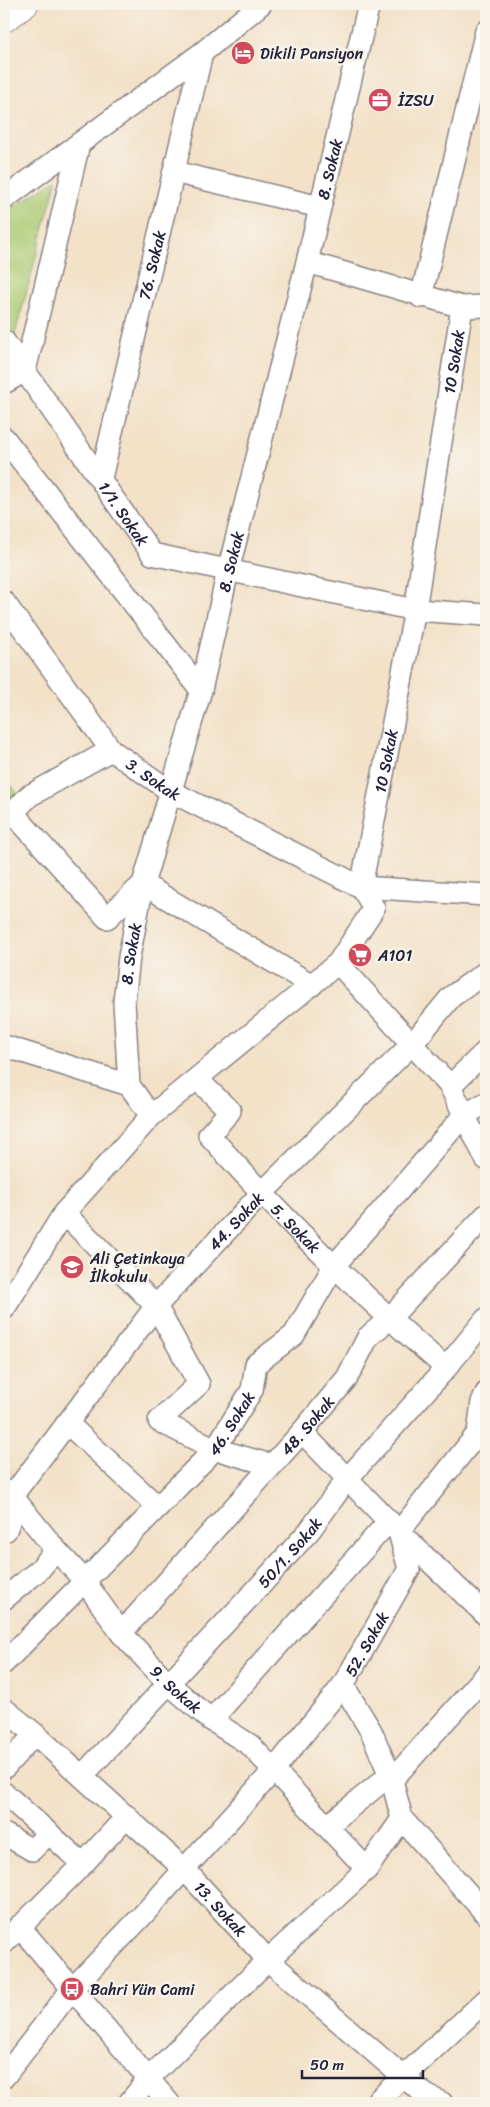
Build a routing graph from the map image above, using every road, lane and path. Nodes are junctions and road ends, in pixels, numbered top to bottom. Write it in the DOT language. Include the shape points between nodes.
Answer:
graph roads {
  1 [pos="24,4"];
  2 [pos="261,4"];
  3 [pos="370,4"];
  4 [pos="4,18"];
  5 [pos="486,30"];
  6 [pos="202,52"];
  7 [pos="79,144"];
  8 [pos="174,172"];
  9 [pos="4,199"];
  10 [pos="320,207"];
  11 [pos="307,262"];
  12 [pos="421,297"];
  13 [pos="486,306"];
  14 [pos="462,307"];
  15 [pos="4,341"];
  16 [pos="25,371"];
  17 [pos="4,383"];
  18 [pos="4,438"];
  19 [pos="101,478"];
  20 [pos="228,571"];
  21 [pos="4,602"];
  22 [pos="415,610"];
  23 [pos="486,615"];
  24 [pos="201,690"];
  25 [pos="111,750"];
  26 [pos="170,791"];
  27 [pos="8,815"];
  28 [pos="143,884"];
  29 [pos="361,887"];
  30 [pos="486,895"];
  31 [pos="338,963"];
  32 [pos="486,972"];
  33 [pos="312,986"];
  34 [pos="413,1043"];
  35 [pos="4,1046"];
  36 [pos="486,1051"];
  37 [pos="197,1079"];
  38 [pos="129,1084"];
  39 [pos="450,1086"];
  40 [pos="486,1103"];
  41 [pos="464,1115"];
  42 [pos="150,1116"];
  43 [pos="486,1159"];
  44 [pos="261,1194"];
  45 [pos="64,1213"];
  46 [pos="486,1215"];
  47 [pos="334,1266"];
  48 [pos="10,1283"];
  49 [pos="156,1306"];
  50 [pos="4,1309"];
  51 [pos="389,1319"];
  52 [pos="486,1319"];
  53 [pos="446,1368"];
  54 [pos="486,1394"];
  55 [pos="67,1423"];
  56 [pos="302,1432"];
  57 [pos="482,1434"];
  58 [pos="215,1449"];
  59 [pos="271,1465"];
  60 [pos="347,1479"];
  61 [pos="11,1496"];
  62 [pos="158,1507"];
  63 [pos="394,1527"];
  64 [pos="4,1530"];
  65 [pos="56,1550"];
  66 [pos="84,1580"];
  67 [pos="4,1598"];
  68 [pos="486,1616"];
  69 [pos="121,1633"];
  70 [pos="7,1653"];
  71 [pos="484,1681"];
  72 [pos="169,1684"];
  73 [pos="343,1685"];
  74 [pos="4,1709"];
  75 [pos="211,1720"];
  76 [pos="35,1734"];
  77 [pos="4,1768"];
  78 [pos="274,1770"];
  79 [pos="82,1776"];
  80 [pos="391,1777"];
  81 [pos="4,1794"];
  82 [pos="127,1816"];
  83 [pos="402,1819"];
  84 [pos="327,1826"];
  85 [pos="49,1833"];
  86 [pos="4,1836"];
  87 [pos="83,1864"];
  88 [pos="184,1869"];
  89 [pos="367,1869"];
  90 [pos="486,1914"];
  91 [pos="18,1926"];
  92 [pos="4,1943"];
  93 [pos="268,1960"];
  94 [pos="72,1989"];
  95 [pos="486,2000"];
  96 [pos="402,2076"];
  97 [pos="4,2077"];
  98 [pos="148,2080"];
  99 [pos="129,2103"];
  100 [pos="169,2103"];
  101 [pos="375,2103"];
  102 [pos="442,2103"];
  1 -- 4 [label="main road"];
  2 -- 6 [label="street"];
  3 -- 10 [label="street, 8. Sokak"];
  5 -- 12 [label="street"];
  6 -- 7 [label="street"];
  6 -- 8 [label="street, 76. Sokak"];
  7 -- 9 [label="street"];
  7 -- 16 [label="street"];
  8 -- 10 [label="street"];
  8 -- 19 [label="street, 76. Sokak"];
  10 -- 11 [label="street, 8. Sokak"];
  11 -- 12 [label="street"];
  11 -- 20 [label="street, 8. Sokak"];
  12 -- 14 [label="street"];
  13 -- 14 [label="street"];
  14 -- 22 [label="street, 10 Sokak"];
  15 -- 16 [label="street, 1/1. Sokak"];
  16 -- 17 [label="street"];
  16 -- 19 [label="street, 1/1. Sokak"];
  18 -- 24 [label="street"];
  19 -- 20 [label="street, 1/1. Sokak" via="152,554"];
  20 -- 22 [label="street, 1/1. Sokak"];
  20 -- 24 [label="street, 8. Sokak"];
  21 -- 25 [label="street, 3. Sokak"];
  22 -- 23 [label="street, 1/1. Sokak"];
  22 -- 29 [label="street, 10 Sokak"];
  24 -- 26 [label="street, 8. Sokak"];
  25 -- 26 [label="street, 3. Sokak"];
  25 -- 27 [label="street" via="29,796"];
  26 -- 28 [label="street, 8. Sokak"];
  26 -- 29 [label="street, 3. Sokak"];
  27 -- 28 [label="street" via="107,918"];
  28 -- 33 [label="street"];
  28 -- 38 [label="street, 8. Sokak" via="124,1002"];
  29 -- 30 [label="street"];
  29 -- 31 [label="street" via="374,908"];
  31 -- 33 [label="street"];
  31 -- 34 [label="street"];
  32 -- 34 [label="street, 44. Sokak" via="451,997"];
  33 -- 37 [label="street"];
  34 -- 39 [label="street"];
  34 -- 44 [label="street, 44. Sokak"];
  35 -- 38 [label="street"];
  36 -- 39 [label="street"];
  37 -- 42 [label="street"];
  37 -- 44 [label="street, 5. Sokak" via="230,1110 209,1135"];
  38 -- 42 [label="street, 8. Sokak"];
  39 -- 41 [label="street"];
  40 -- 41 [label="street"];
  41 -- 43 [label="street"];
  41 -- 47 [label="street, 46. Sokak"];
  42 -- 45 [label="street"];
  44 -- 47 [label="street, 5. Sokak"];
  44 -- 49 [label="street, 44. Sokak"];
  45 -- 48 [label="street"];
  45 -- 49 [label="street"];
  46 -- 51 [label="street, 48. Sokak"];
  47 -- 51 [label="street, 5. Sokak"];
  47 -- 58 [label="street, 46. Sokak" via="294,1336 256,1364 252,1390"];
  48 -- 50 [label="street"];
  49 -- 55 [label="street, 44. Sokak"];
  49 -- 58 [label="street" via="200,1384 159,1421"];
  51 -- 53 [label="street, 5. Sokak"];
  51 -- 56 [label="street, 48. Sokak" via="368,1336 347,1378"];
  52 -- 53 [label="street, 50/1. Sokak"];
  53 -- 60 [label="street, 50/1. Sokak"];
  54 -- 57 [label="street" via="482,1402"];
  55 -- 61 [label="street, 44. Sokak"];
  55 -- 62 [label="street"];
  56 -- 59 [label="street, 48. Sokak"];
  56 -- 60 [label="street"];
  57 -- 63 [label="street"];
  58 -- 59 [label="street"];
  58 -- 62 [label="street, 46. Sokak"];
  59 -- 69 [label="street, 48. Sokak"];
  60 -- 63 [label="street"];
  60 -- 72 [label="street, 50/1. Sokak" via="310,1530"];
  61 -- 64 [label="street, 44. Sokak"];
  61 -- 65 [label="street, 9. Sokak"];
  62 -- 66 [label="street, 46. Sokak"];
  63 -- 68 [label="street"];
  63 -- 73 [label="street, 52. Sokak" via="409,1569"];
  63 -- 75 [label="street"];
  65 -- 66 [label="street, 9. Sokak"];
  65 -- 67 [label="street" via="39,1570"];
  66 -- 69 [label="street, 9. Sokak"];
  66 -- 70 [label="street, 46. Sokak"];
  69 -- 72 [label="street, 9. Sokak"];
  71 -- 80 [label="street"];
  72 -- 75 [label="street, 9. Sokak"];
  72 -- 79 [label="street, 50/1. Sokak"];
  73 -- 78 [label="street, 52. Sokak"];
  73 -- 80 [label="street" via="372,1731"];
  74 -- 76 [label="street, 13. Sokak"];
  75 -- 78 [label="street, 9. Sokak" via="250,1744"];
  76 -- 77 [label="street"];
  76 -- 79 [label="street, 13. Sokak"];
  78 -- 84 [label="street, 9. Sokak"];
  78 -- 88 [label="street, 52. Sokak"];
  79 -- 82 [label="street, 13. Sokak"];
  80 -- 83 [label="street"];
  80 -- 84 [label="street"];
  81 -- 85 [label="street"];
  82 -- 87 [label="street"];
  82 -- 88 [label="street, 13. Sokak"];
  83 -- 89 [label="street"];
  83 -- 90 [label="street"];
  84 -- 89 [label="street, 9. Sokak"];
  85 -- 86 [label="street" via="32,1850"];
  85 -- 87 [label="street"];
  87 -- 91 [label="street"];
  88 -- 93 [label="street, 13. Sokak"];
  88 -- 94 [label="street, 52. Sokak"];
  89 -- 93 [label="street"];
  91 -- 92 [label="street"];
  91 -- 94 [label="street"];
  93 -- 96 [label="street, 13. Sokak"];
  93 -- 98 [label="street"];
  94 -- 97 [label="street, 52. Sokak"];
  94 -- 98 [label="street"];
  95 -- 96 [label="street"];
  96 -- 101 [label="street"];
  96 -- 102 [label="street, 13. Sokak"];
  98 -- 99 [label="street"];
  98 -- 100 [label="street"];
}
